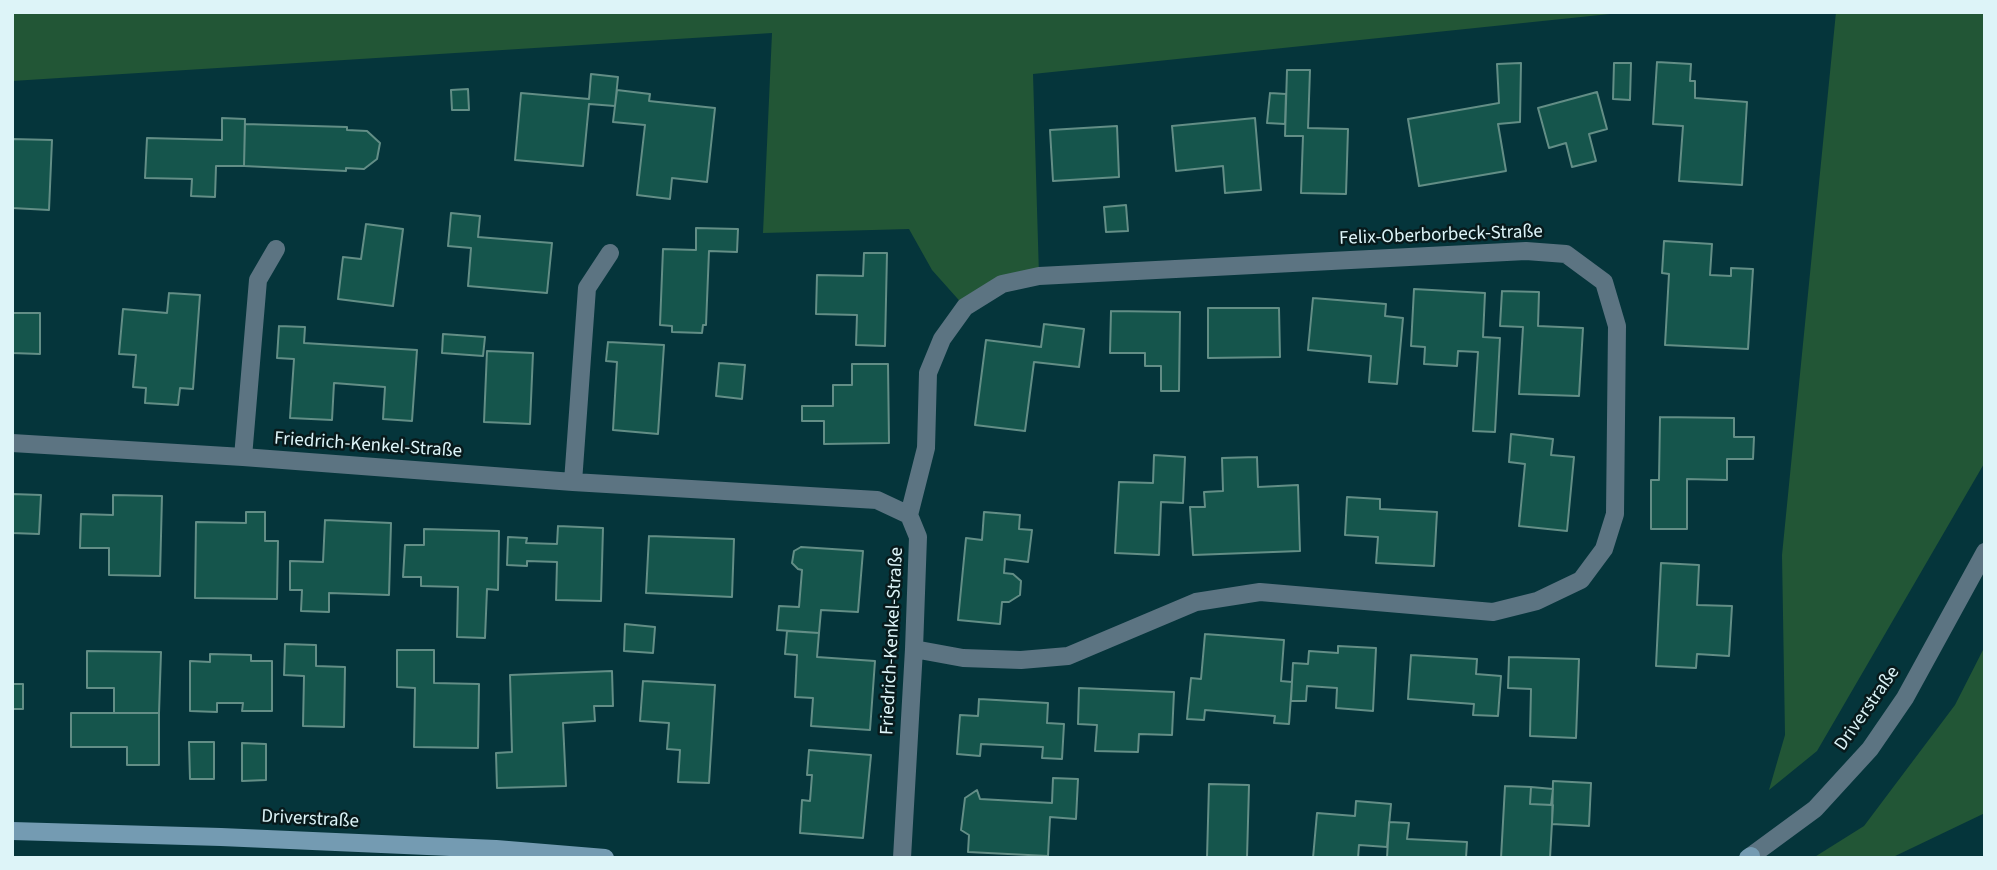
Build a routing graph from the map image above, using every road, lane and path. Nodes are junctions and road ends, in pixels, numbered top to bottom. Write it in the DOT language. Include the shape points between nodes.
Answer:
graph roads {
  1 [pos="276,249"];
  2 [pos="610,253"];
  3 [pos="12,443"];
  4 [pos="243,457"];
  5 [pos="573,482"];
  6 [pos="909,515"];
  7 [pos="1985,552"];
  8 [pos="914,649"];
  9 [pos="12,831"];
  10 [pos="1750,857"];
  11 [pos="606,858"];
  12 [pos="902,858"];
  1 -- 4 [label="street" via="258,280"];
  2 -- 5 [label="street" via="587,288"];
  3 -- 4 [label="street, Friedrich-Kenkel-Straße"];
  4 -- 5 [label="street, Friedrich-Kenkel-Straße"];
  5 -- 6 [label="street, Friedrich-Kenkel-Straße" via="877,500"];
  6 -- 8 [label="street, Friedrich-Kenkel-Straße" via="918,537"];
  6 -- 8 [label="street, Felix-Oberborbeck-Straße" via="926,448 928,373 942,339 965,307 1002,284 1039,276 1526,251 1566,254 1604,282 1617,326 1615,514 1604,550 1581,580 1537,601 1493,612 1260,592 1196,602 1068,656 963,658"];
  7 -- 10 [label="street, Driverstraße" via="1905,698 1870,749 1815,809"];
  8 -- 12 [label="street, Friedrich-Kenkel-Straße"];
  9 -- 11 [label="street, Driverstraße"];
}
